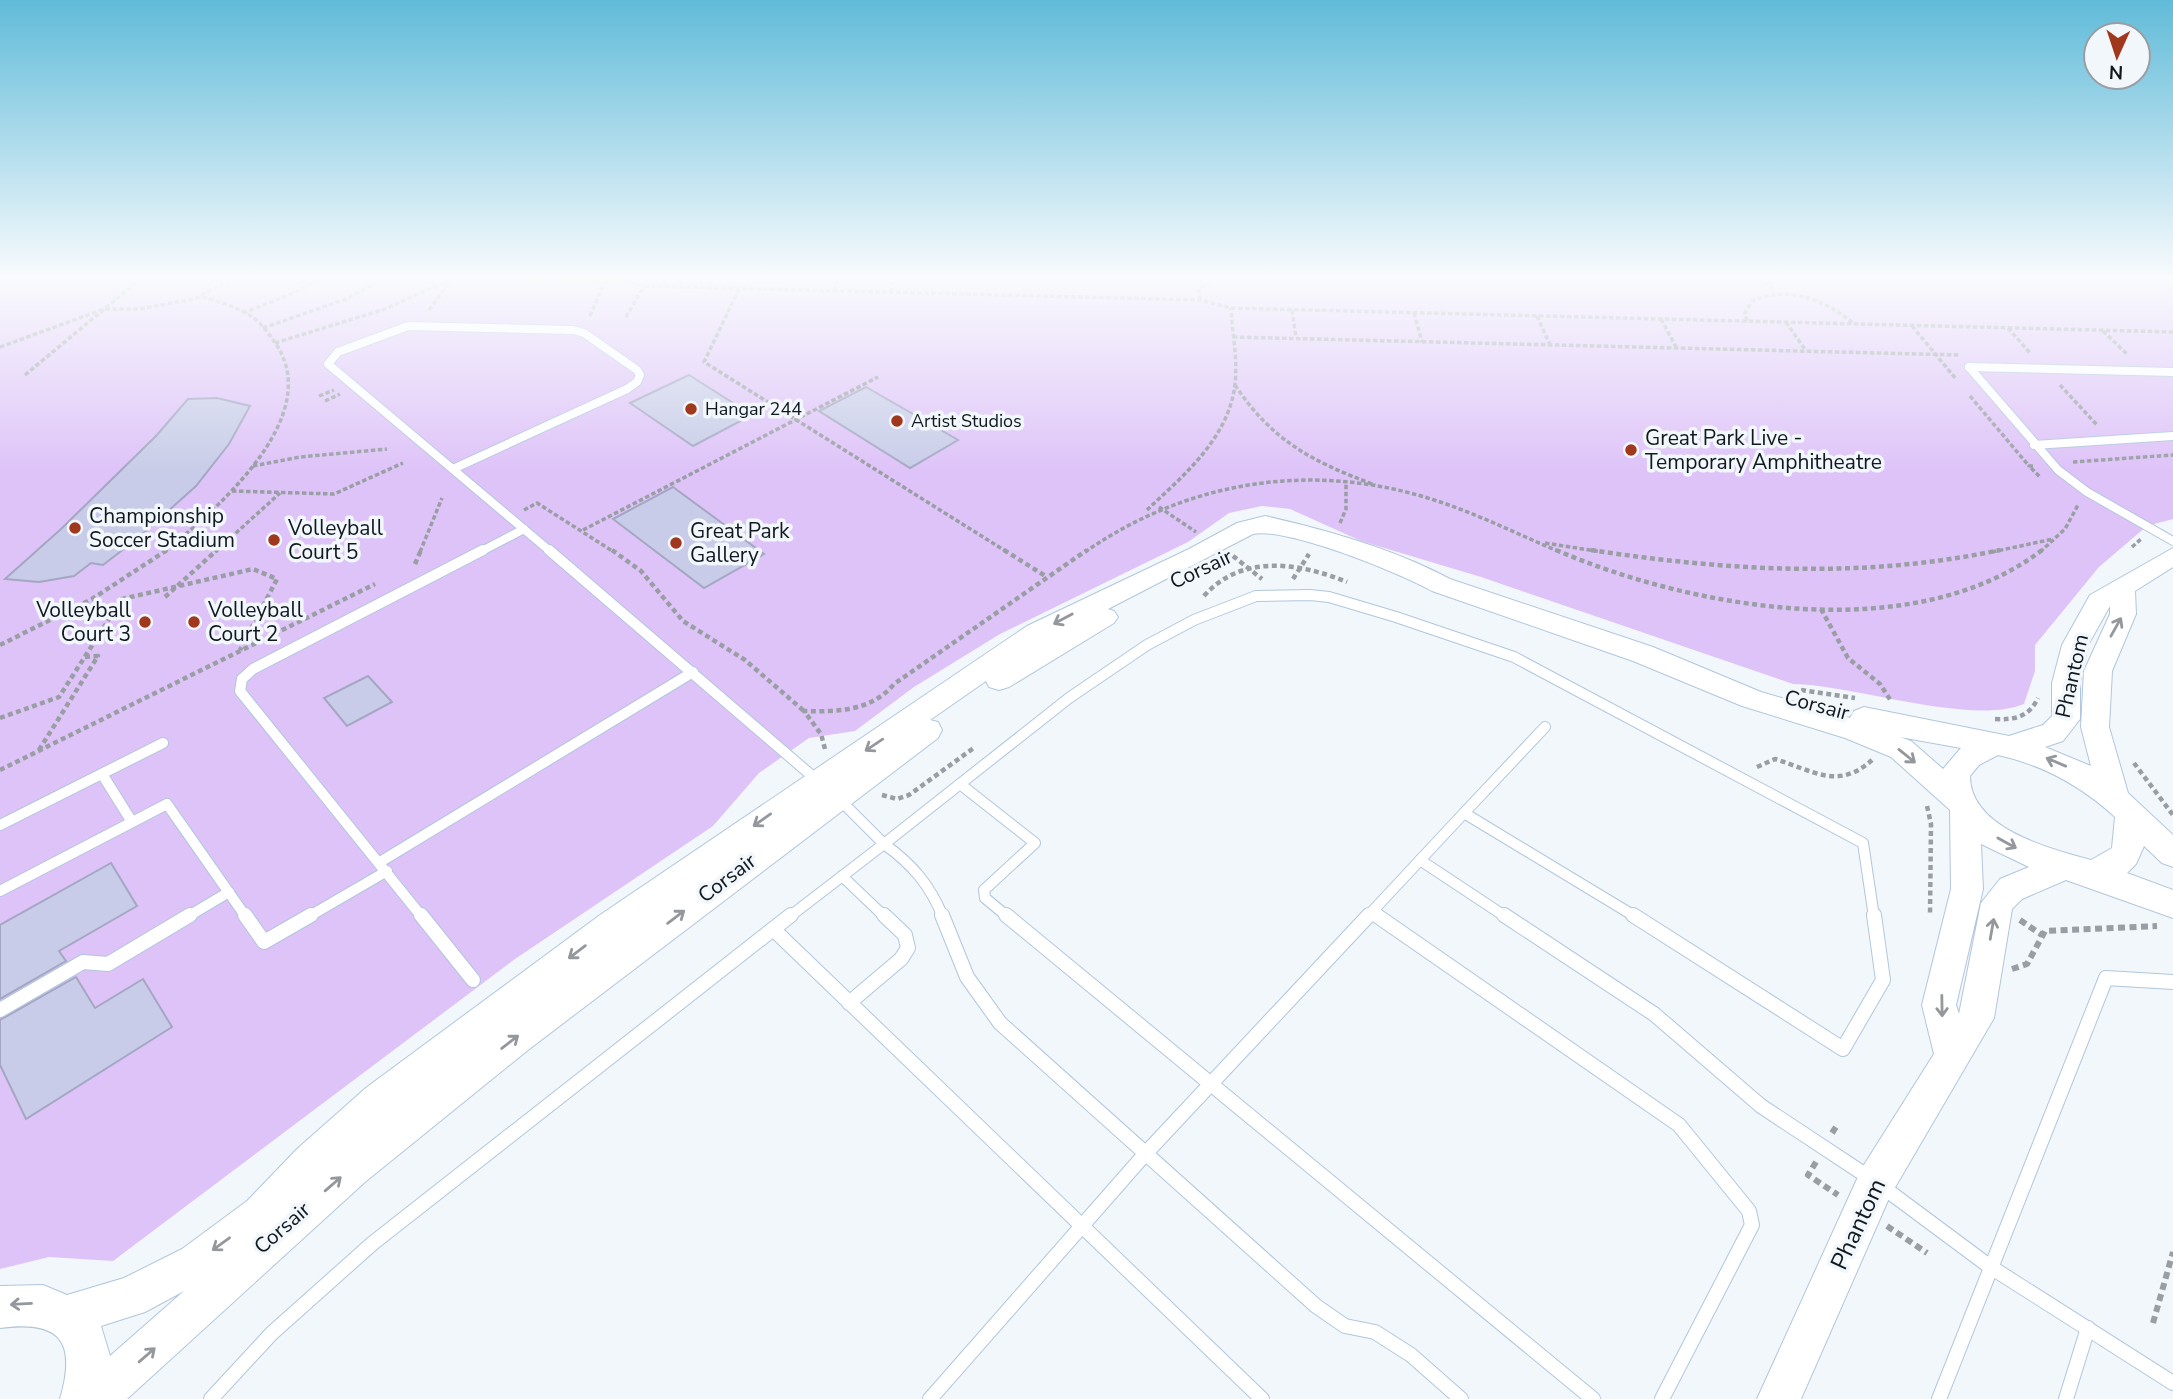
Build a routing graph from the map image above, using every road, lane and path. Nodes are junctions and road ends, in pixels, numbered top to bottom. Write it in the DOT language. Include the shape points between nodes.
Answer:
graph roads {
  1 [pos="65,341"];
  2 [pos="281,341"];
  3 [pos="365,341"];
  4 [pos="597,341"];
  5 [pos="714,341"];
  6 [pos="1233,341"];
  7 [pos="1400,341"];
  8 [pos="1548,341"];
  9 [pos="1673,341"];
  10 [pos="1799,341"];
  11 [pos="1925,341"];
  12 [pos="2020,341"];
  13 [pos="2114,341"];
  14 [pos="1422,342"];
  15 [pos="275,343"];
  16 [pos="1550,345"];
  17 [pos="1676,348"];
  18 [pos="1806,351"];
  19 [pos="1936,355"];
  20 [pos="1961,355"];
  21 [pos="2022,357"];
  22 [pos="2120,359"];
  23 [pos="2045,369"];
  24 [pos="2173,372"];
  25 [pos="25,375"];
  26 [pos="878,377"];
  27 [pos="1235,384"];
  28 [pos="1961,385"];
  29 [pos="1969,396"];
  30 [pos="795,420"];
  31 [pos="2173,436"];
  32 [pos="2110,439"];
  33 [pos="2034,445"];
  34 [pos="387,449"];
  35 [pos="2173,456"];
  36 [pos="2127,457"];
  37 [pos="403,463"];
  38 [pos="2052,464"];
  39 [pos="2029,466"];
  40 [pos="251,467"];
  41 [pos="453,469"];
  42 [pos="2042,479"];
  43 [pos="1346,484"];
  44 [pos="1383,488"];
  45 [pos="231,491"];
  46 [pos="280,492"];
  47 [pos="442,498"];
  48 [pos="2072,501"];
  49 [pos="1159,507"];
  50 [pos="1146,511"];
  51 [pos="508,518"];
  52 [pos="1338,526"];
  53 [pos="524,529"];
  54 [pos="583,530"];
  55 [pos="1203,536"];
  56 [pos="2054,539"];
  57 [pos="2173,541"];
  58 [pos="1540,543"];
  59 [pos="2173,556"];
  60 [pos="426,559"];
  61 [pos="1306,560"];
  62 [pos="415,564"];
  63 [pos="1300,567"];
  64 [pos="1247,569"];
  65 [pos="403,570"];
  66 [pos="1047,577"];
  67 [pos="378,582"];
  68 [pos="1291,582"];
  69 [pos="1268,583"];
  70 [pos="175,587"];
  71 [pos="2122,589"];
  72 [pos="1355,591"];
  73 [pos="165,597"];
  74 [pos="1203,599"];
  75 [pos="1821,608"];
  76 [pos="0,645"];
  77 [pos="240,651"];
  78 [pos="1643,654"];
  79 [pos="84,657"];
  80 [pos="693,672"];
  81 [pos="2041,687"];
  82 [pos="1765,691"];
  83 [pos="1857,699"];
  84 [pos="1881,703"];
  85 [pos="804,710"];
  86 [pos="0,718"];
  87 [pos="1545,727"];
  88 [pos="1998,737"];
  89 [pos="986,739"];
  90 [pos="163,743"];
  91 [pos="39,751"];
  92 [pos="1745,761"];
  93 [pos="2133,761"];
  94 [pos="1885,763"];
  95 [pos="1757,767"];
  96 [pos="0,770"];
  97 [pos="1767,772"];
  98 [pos="102,774"];
  99 [pos="827,776"];
  100 [pos="1742,776"];
  101 [pos="960,784"];
  102 [pos="881,795"];
  103 [pos="1924,800"];
  104 [pos="1964,806"];
  105 [pos="2122,808"];
  106 [pos="1464,813"];
  107 [pos="2173,815"];
  108 [pos="132,822"];
  109 [pos="0,825"];
  110 [pos="884,844"];
  111 [pos="2173,854"];
  112 [pos="1420,860"];
  113 [pos="384,867"];
  114 [pos="2077,871"];
  115 [pos="842,876"];
  116 [pos="0,891"];
  117 [pos="229,892"];
  118 [pos="1372,912"];
  119 [pos="2168,915"];
  120 [pos="2014,916"];
  121 [pos="1930,921"];
  122 [pos="773,929"];
  123 [pos="473,980"];
  124 [pos="2173,982"];
  125 [pos="849,1003"];
  126 [pos="0,1010"];
  127 [pos="1953,1058"];
  128 [pos="1210,1084"];
  129 [pos="1146,1153"];
  130 [pos="1876,1182"];
  131 [pos="1080,1225"];
  132 [pos="2173,1252"];
  133 [pos="1989,1266"];
  134 [pos="0,1307"];
  135 [pos="68,1315"];
  136 [pos="2153,1323"];
  137 [pos="2088,1328"];
  138 [pos="2173,1382"];
  139 [pos="82,1399"];
  140 [pos="95,1399"];
  141 [pos="211,1399"];
  142 [pos="930,1399"];
  143 [pos="1262,1399"];
  144 [pos="1461,1399"];
  145 [pos="1593,1399"];
  146 [pos="1662,1399"];
  147 [pos="1779,1399"];
  148 [pos="1938,1399"];
  149 [pos="2066,1399"];
  1 -- 25 [label="path"];
  2 -- 15 [label="path"];
  3 -- 41 [label="lane" via="330,358 328,364"];
  4 -- 41 [label="lane" via="637,370 637,382"];
  5 -- 30 [label="path" via="704,362"];
  6 -- 27 [label="path"];
  7 -- 14 [label="path"];
  8 -- 16 [label="path"];
  9 -- 17 [label="path"];
  10 -- 18 [label="path"];
  11 -- 19 [label="path"];
  12 -- 21 [label="path" via="2034,357"];
  13 -- 22 [label="path" via="2133,360"];
  14 -- 16 [label="path"];
  15 -- 40 [label="path" via="290,376 290,394 272,437"];
  16 -- 17 [label="path"];
  17 -- 18 [label="path"];
  18 -- 19 [label="path"];
  19 -- 20 [label="path"];
  19 -- 28 [label="path"];
  23 -- 24 [label="lane"];
  23 -- 32 [label="path"];
  23 -- 33 [label="lane" via="1969,367"];
  26 -- 30 [label="path"];
  27 -- 44 [label="path" via="1256,417 1282,441 1321,465"];
  27 -- 50 [label="path" via="1226,419 1214,441"];
  29 -- 39 [label="path"];
  30 -- 54 [label="path"];
  30 -- 66 [label="path"];
  31 -- 32 [label="lane"];
  32 -- 33 [label="lane"];
  32 -- 36 [label="path"];
  33 -- 38 [label="lane"];
  34 -- 40 [label="path"];
  35 -- 36 [label="path"];
  36 -- 38 [label="path"];
  37 -- 46 [label="path" via="334,494"];
  38 -- 39 [label="path"];
  38 -- 57 [label="lane" via="2087,492"];
  39 -- 42 [label="path"];
  40 -- 45 [label="path"];
  41 -- 51 [label="lane"];
  43 -- 44 [label="path"];
  43 -- 49 [label="path" via="1307,481 1235,487"];
  43 -- 52 [label="path" via="1346,509"];
  44 -- 58 [label="path" via="1451,504"];
  45 -- 46 [label="path"];
  45 -- 76 [label="path" via="184,537 146,565 96,597"];
  46 -- 70 [label="path"];
  47 -- 62 [label="path"];
  48 -- 56 [label="path" via="2078,505 2075,512"];
  49 -- 50 [label="path"];
  49 -- 55 [label="path"];
  50 -- 66 [label="path"];
  51 -- 53 [label="lane"];
  51 -- 54 [label="path" via="537,503"];
  53 -- 80 [label="lane"];
  53 -- 113 [label="lane" via="253,669 242,679 240,691"];
  54 -- 85 [label="path" via="641,571 683,621 745,660"];
  56 -- 58 [label="path" via="1940,563 1803,571 1680,564"];
  56 -- 75 [label="path" via="2030,561 1963,592 1872,607"];
  58 -- 75 [label="path" via="1657,585 1756,604"];
  59 -- 71 [label="street, Phantom"];
  60 -- 62 [label="path"];
  61 -- 63 [label="path"];
  62 -- 65 [label="path"];
  63 -- 64 [label="path" via="1273,563"];
  63 -- 68 [label="path"];
  63 -- 72 [label="path" via="1346,582"];
  64 -- 69 [label="path"];
  64 -- 74 [label="path" via="1211,587"];
  66 -- 85 [label="path" via="894,684 883,698 833,712"];
  67 -- 77 [label="path"];
  70 -- 73 [label="path"];
  70 -- 77 [label="path" via="253,569 277,579"];
  70 -- 79 [label="path" via="122,599"];
  71 -- 88 [label="street, Phantom" via="2099,601 2075,645 2066,683 2066,719 2053,733"];
  105 -- 71 [label="street, Phantom, one-way" via="2095,727 2098,671 2123,614"];
  75 -- 84 [label="path" via="1848,658 1880,684 1894,706"];
  77 -- 91 [label="path"];
  78 -- 82 [label="street, Corsair"];
  78 -- 99 [label="street, Corsair" via="1441,585 1413,582 1269,540 1121,608"];
  78 -- 104 [label="street, Corsair, one-way" via="1901,750"];
  79 -- 86 [label="path" via="59,697"];
  79 -- 91 [label="path" via="98,656"];
  80 -- 99 [label="lane"];
  80 -- 113 [label="lane"];
  81 -- 88 [label="path" via="2032,713"];
  82 -- 83 [label="path" via="1809,690"];
  82 -- 88 [label="street, Corsair" via="1902,728"];
  85 -- 99 [label="path" via="821,734"];
  87 -- 106 [label="lane"];
  88 -- 104 [label="street, Phantom" via="1956,769 1955,785"];
  105 -- 88 [label="street, Corsair, one-way" via="2064,765"];
  89 -- 102 [label="path" via="909,795 897,799"];
  90 -- 98 [label="lane"];
  91 -- 96 [label="path"];
  92 -- 95 [label="path"];
  93 -- 107 [label="path"];
  94 -- 95 [label="path" via="1875,757 1852,776 1838,779 1775,760"];
  95 -- 97 [label="path"];
  95 -- 100 [label="path"];
  98 -- 108 [label="lane"];
  98 -- 109 [label="lane"];
  99 -- 110 [label="lane"];
  99 -- 135 [label="street, Corsair, one-way" via="612,925 380,1100 310,1162 261,1215 196,1263 130,1297"];
  140 -- 99 [label="street, Corsair, one-way" via="351,1168 526,1030"];
  100 -- 101 [label="lane" via="1514,657 1329,597 1310,595 1256,596 1167,634 1099,677"];
  100 -- 106 [label="lane" via="1863,844 1883,980 1843,1049"];
  101 -- 110 [label="lane"];
  101 -- 128 [label="lane" via="1035,844 984,890 985,898"];
  103 -- 121 [label="path" via="1931,824"];
  104 -- 114 [label="street, Corsair, one-way" via="2001,841"];
  104 -- 127 [label="street, one-way" via="1967,889 1939,1004"];
  105 -- 111 [label="street"];
  105 -- 114 [label="street, Phantom" via="2131,848 2118,864"];
  106 -- 112 [label="lane"];
  108 -- 116 [label="lane"];
  108 -- 117 [label="lane" via="167,804"];
  110 -- 115 [label="lane"];
  110 -- 129 [label="lane" via="927,880 971,985 1000,1023"];
  112 -- 118 [label="lane"];
  112 -- 130 [label="lane" via="1654,1014 1761,1106"];
  113 -- 117 [label="lane" via="264,942"];
  113 -- 123 [label="lane"];
  114 -- 119 [label="street"];
  127 -- 114 [label="street, Phantom, one-way" via="1976,1018 1997,903 2011,889"];
  115 -- 122 [label="lane"];
  115 -- 125 [label="lane" via="905,934 908,948"];
  117 -- 126 [label="lane" via="108,964 83,962"];
  118 -- 128 [label="lane"];
  118 -- 146 [label="lane" via="1679,1125 1749,1211 1752,1225"];
  119 -- 120 [label="path" via="2042,935"];
  122 -- 125 [label="lane"];
  122 -- 141 [label="lane" via="370,1246 317,1292"];
  124 -- 133 [label="lane" via="2106,978"];
  125 -- 131 [label="lane"];
  127 -- 130 [label="street, Phantom"];
  128 -- 129 [label="lane"];
  128 -- 145 [label="lane"];
  129 -- 131 [label="lane"];
  129 -- 144 [label="lane" via="1316,1306 1345,1326 1375,1332 1411,1355"];
  130 -- 133 [label="lane"];
  130 -- 147 [label="street, Phantom"];
  131 -- 142 [label="lane"];
  131 -- 143 [label="lane"];
  132 -- 136 [label="path"];
  133 -- 137 [label="lane"];
  133 -- 148 [label="lane"];
  135 -- 134 [label="street, one-way" via="45,1304"];
  135 -- 139 [label="street" via="84,1333 90,1359"];
  137 -- 138 [label="lane"];
  137 -- 149 [label="lane"];
}
